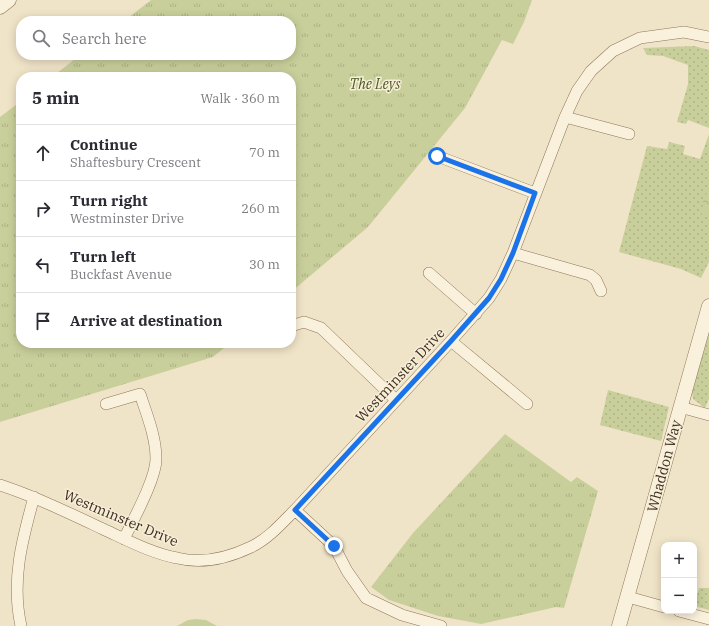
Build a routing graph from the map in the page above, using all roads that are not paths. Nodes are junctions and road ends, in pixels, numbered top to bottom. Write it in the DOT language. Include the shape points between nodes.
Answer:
graph roads {
  1 [pos="9,0"];
  2 [pos="0,7"];
  3 [pos="709,37"];
  4 [pos="565,117"];
  5 [pos="629,134"];
  6 [pos="437,156"];
  7 [pos="535,193"];
  8 [pos="513,253"];
  9 [pos="429,273"];
  10 [pos="601,291"];
  11 [pos="709,306"];
  12 [pos="476,314"];
  13 [pos="296,324"];
  14 [pos="451,341"];
  15 [pos="396,400"];
  16 [pos="106,404"];
  17 [pos="527,404"];
  18 [pos="680,407"];
  19 [pos="709,415"];
  20 [pos="0,485"];
  21 [pos="34,497"];
  22 [pos="295,510"];
  23 [pos="124,539"];
  24 [pos="628,596"];
  25 [pos="661,606"];
  26 [pos="690,614"];
  27 [pos="709,619"];
  28 [pos="20,626"];
  29 [pos="441,626"];
  30 [pos="619,626"];
  1 -- 2 [label="street"];
  3 -- 4 [label="street, Westminster Drive" via="684,32 664,34 640,38 613,51 600,61 586,78"];
  4 -- 5 [label="street"];
  4 -- 7 [label="street, Westminster Drive"];
  6 -- 7 [label="street"];
  7 -- 8 [label="street, Westminster Drive"];
  8 -- 10 [label="street" via="590,275 596,280"];
  8 -- 12 [label="street, Westminster Drive" via="501,279"];
  9 -- 12 [label="street"];
  11 -- 18 [label="street, Whaddon Way"];
  12 -- 14 [label="street, Westminster Drive"];
  13 -- 15 [label="street" via="304,322 321,328"];
  14 -- 15 [label="street, Westminster Drive"];
  14 -- 17 [label="street"];
  15 -- 22 [label="street, Westminster Drive"];
  16 -- 23 [label="street" via="140,394 155,443 154,473"];
  18 -- 19 [label="street"];
  18 -- 24 [label="street, Whaddon Way"];
  20 -- 21 [label="street, Westminster Drive"];
  21 -- 23 [label="street, Westminster Drive"];
  21 -- 28 [label="street" via="22,540 16,575"];
  22 -- 23 [label="street, Westminster Drive" via="252,547 229,556 201,560 177,559"];
  22 -- 29 [label="street" via="334,546 366,598 402,615"];
  24 -- 25 [label="street"];
  24 -- 30 [label="street, Whaddon Way"];
  26 -- 27 [label="street"];
}
